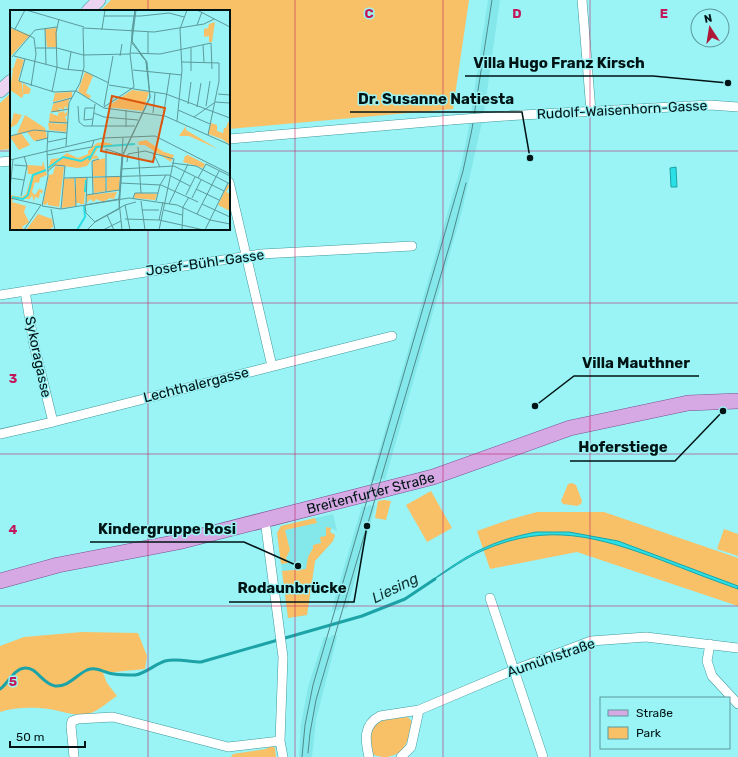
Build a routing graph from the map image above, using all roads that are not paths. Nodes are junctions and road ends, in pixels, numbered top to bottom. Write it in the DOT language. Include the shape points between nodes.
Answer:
graph roads {
  1 [pos="99,0"];
  2 [pos="582,0"];
  3 [pos="89,10"];
  4 [pos="10,82"];
  5 [pos="0,91"];
  6 [pos="738,107"];
  7 [pos="591,112"];
  8 [pos="230,139"];
  9 [pos="10,161"];
  10 [pos="0,162"];
  11 [pos="230,186"];
  12 [pos="412,246"];
  13 [pos="246,257"];
  14 [pos="25,291"];
  15 [pos="0,295"];
  16 [pos="392,336"];
  17 [pos="272,366"];
  18 [pos="738,401"];
  19 [pos="53,422"];
  20 [pos="0,434"];
  21 [pos="265,520"];
  22 [pos="0,580"];
  23 [pos="490,598"];
  24 [pos="710,644"];
  25 [pos="738,648"];
  26 [pos="514,670"];
  27 [pos="738,704"];
  28 [pos="419,710"];
  29 [pos="280,741"];
  30 [pos="74,757"];
  31 [pos="283,757"];
  32 [pos="369,757"];
  33 [pos="401,757"];
  34 [pos="543,757"];
  1 -- 3 [label="street"];
  2 -- 7 [label="street"];
  4 -- 5 [label="street"];
  6 -- 7 [label="street, Rudolf-Waisenhorn-Gasse" via="710,105"];
  7 -- 8 [label="street, Rudolf-Waisenhorn-Gasse, bridge" via="451,120"];
  9 -- 10 [label="street"];
  11 -- 13 [label="street"];
  12 -- 13 [label="street, Josef-Bühl-Gasse" via="261,254"];
  13 -- 14 [label="street, Josef-Bühl-Gasse"];
  13 -- 17 [label="street"];
  14 -- 15 [label="street, Josef-Bühl-Gasse"];
  14 -- 19 [label="street, Sykoragasse" via="34,345"];
  16 -- 17 [label="street, Lechthalergasse"];
  17 -- 19 [label="street, Lechthalergasse"];
  18 -- 21 [label="main road, Breitenfurter Straße" via="688,403 570,428 445,473"];
  19 -- 20 [label="street, Lechthalergasse"];
  21 -- 22 [label="main road, Breitenfurter Straße" via="178,542 58,565"];
  21 -- 29 [label="street" via="283,657"];
  23 -- 26 [label="street"];
  24 -- 25 [label="street, Aumühlstraße"];
  24 -- 26 [label="street, Aumühlstraße" via="646,636 591,641"];
  24 -- 27 [label="street" via="707,661 712,676"];
  26 -- 28 [label="street, Aumühlstraße"];
  26 -- 34 [label="street"];
  28 -- 32 [label="street, Aumühlstraße" via="380,716 370,723 366,735"];
  28 -- 33 [label="street" via="411,747"];
  29 -- 30 [label="street" via="228,747 113,717 78,719 72,722 71,726"];
  29 -- 31 [label="street"];
}
